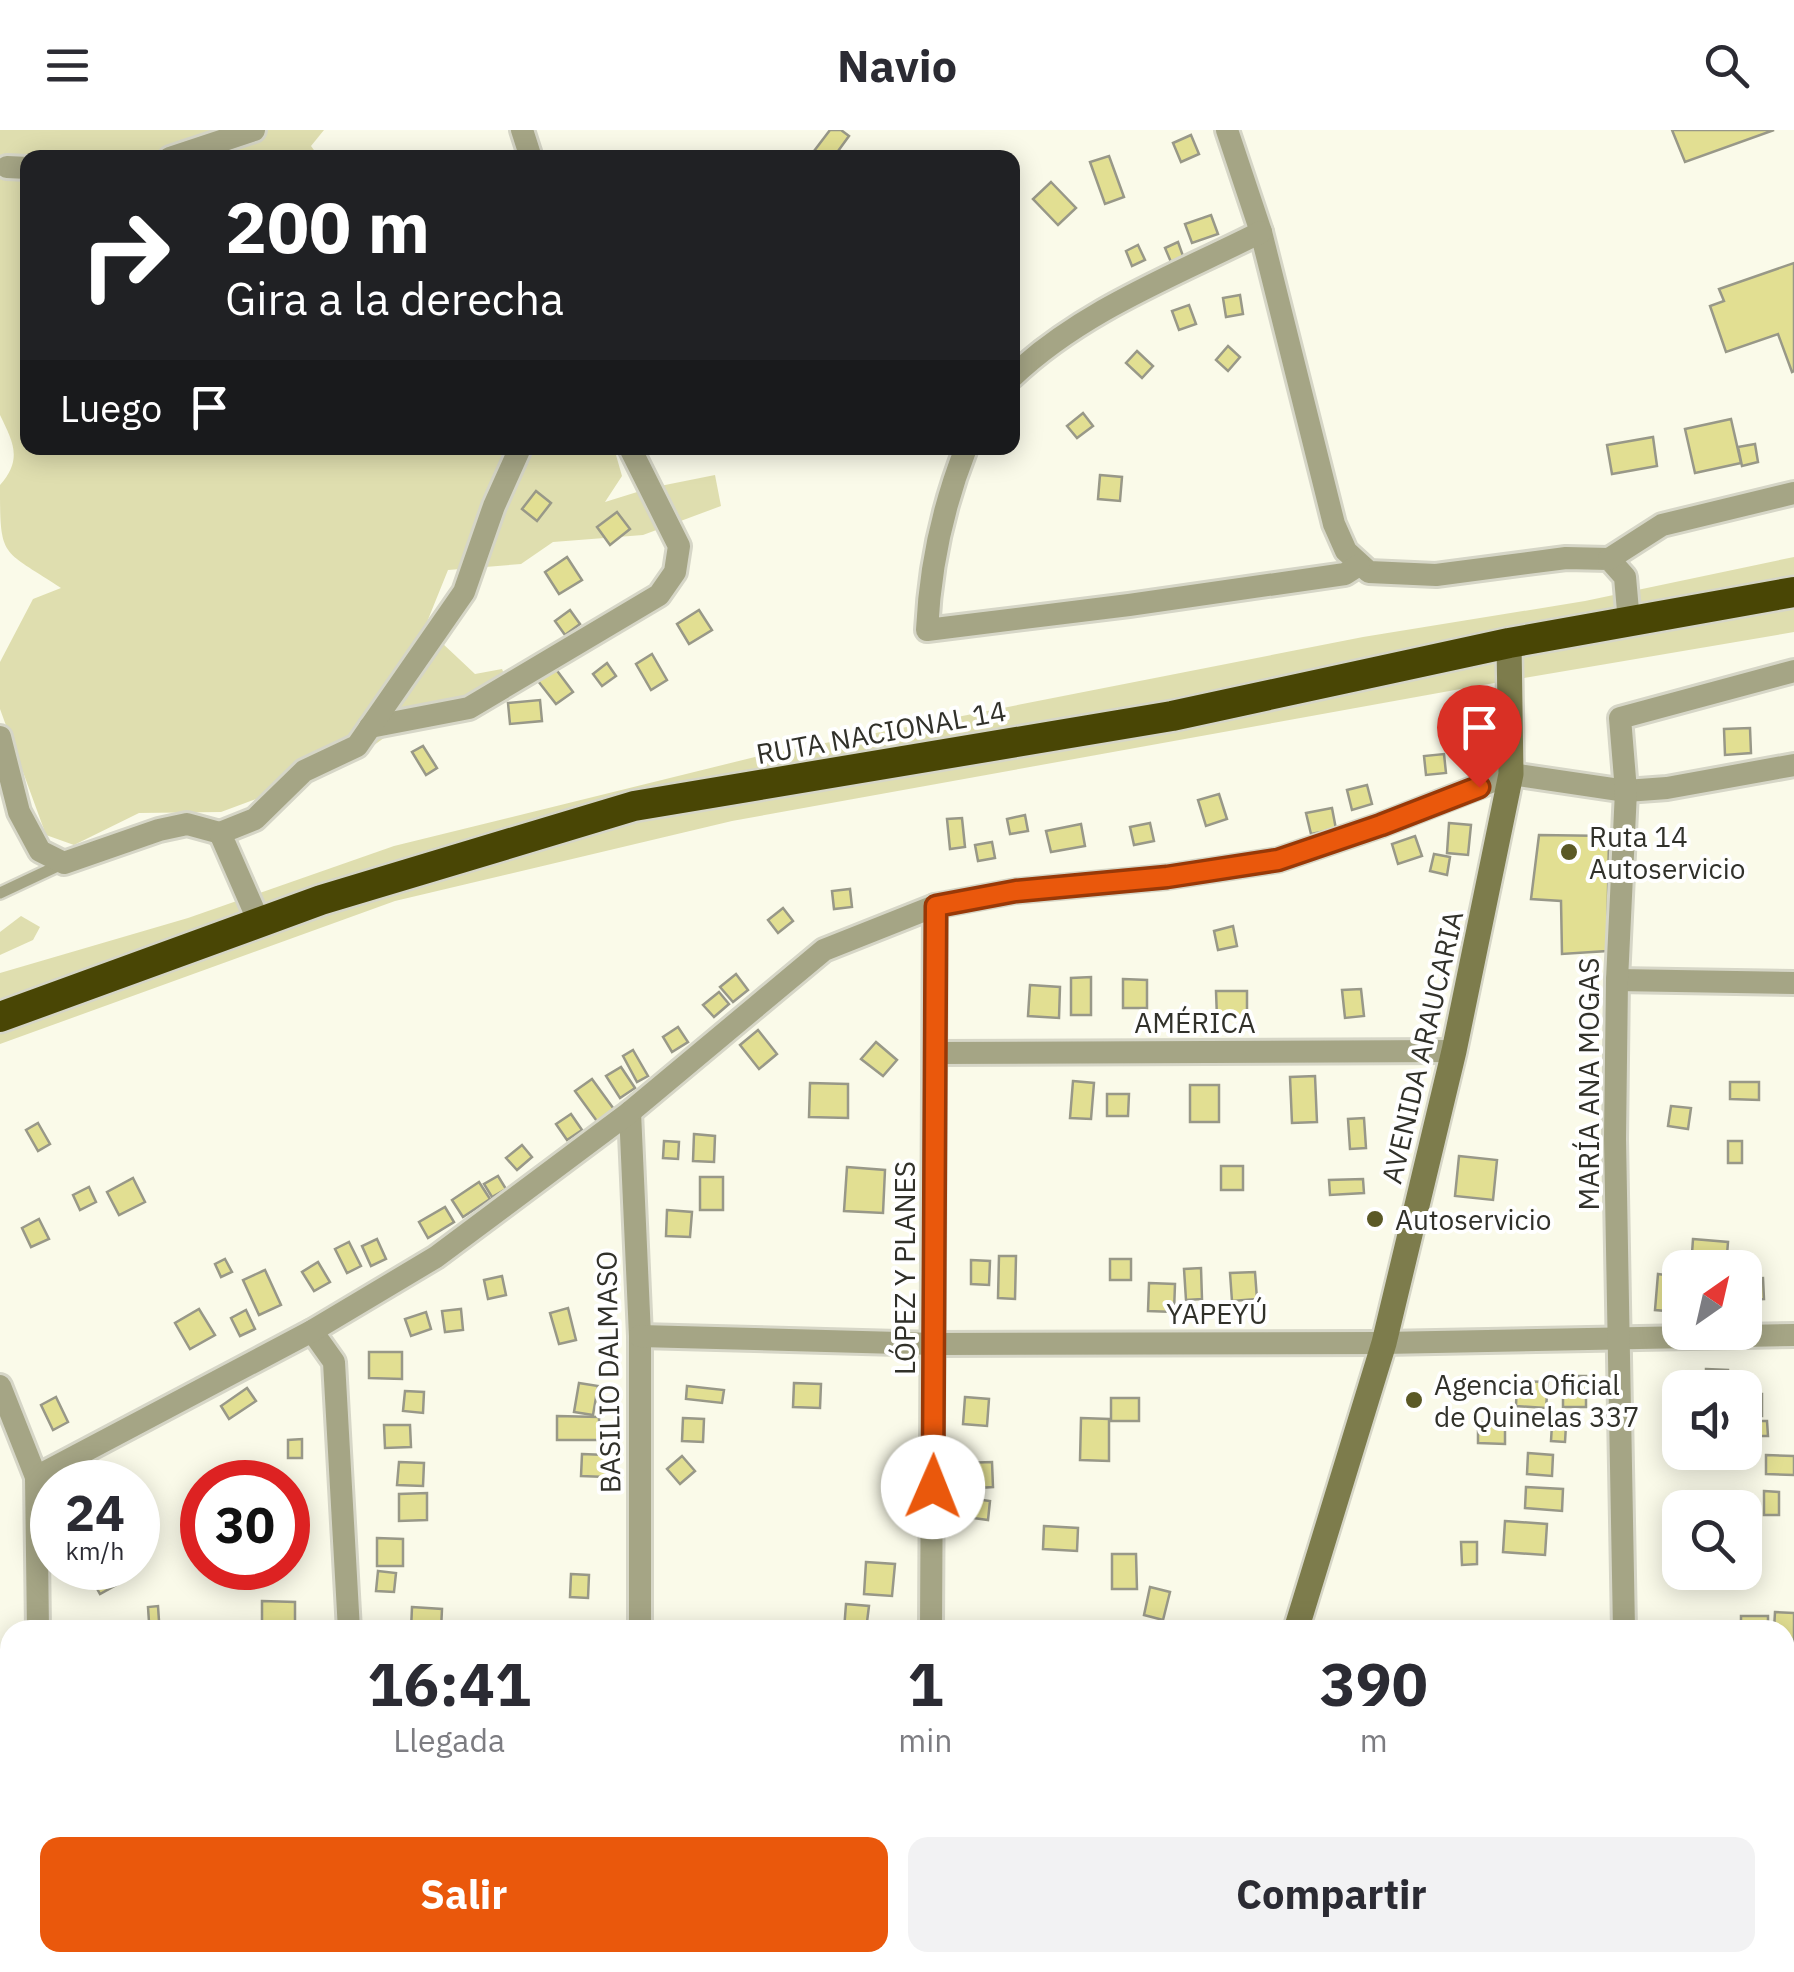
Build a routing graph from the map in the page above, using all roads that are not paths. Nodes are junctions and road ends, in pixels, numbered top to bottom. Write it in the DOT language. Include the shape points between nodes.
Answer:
graph roads {
  1 [pos="254,130"];
  2 [pos="1227,130"];
  3 [pos="194,150"];
  4 [pos="1262,232"];
  5 [pos="1020,370"];
  6 [pos="517,455"];
  7 [pos="634,455"];
  8 [pos="963,455"];
  9 [pos="1794,493"];
  10 [pos="1608,559"];
  11 [pos="1360,565"];
  12 [pos="1794,592"];
  13 [pos="1629,622"];
  14 [pos="1509,643"];
  15 [pos="1794,671"];
  16 [pos="370,727"];
  17 [pos="0,737"];
  18 [pos="1794,765"];
  19 [pos="1512,774"];
  20 [pos="1626,791"];
  21 [pos="220,833"];
  22 [pos="64,864"];
  23 [pos="0,893"];
  24 [pos="936,906"];
  25 [pos="258,922"];
  26 [pos="1616,980"];
  27 [pos="1794,983"];
  28 [pos="0,1017"];
  29 [pos="1454,1051"];
  30 [pos="935,1054"];
  31 [pos="630,1112"];
  32 [pos="352,1307"];
  33 [pos="312,1331"];
  34 [pos="1794,1335"];
  35 [pos="640,1336"];
  36 [pos="1621,1338"];
  37 [pos="1384,1343"];
  38 [pos="934,1344"];
  39 [pos="334,1362"];
  40 [pos="0,1386"];
  41 [pos="68,1460"];
  42 [pos="30,1462"];
  43 [pos="37,1590"];
  44 [pos="38,1620"];
  45 [pos="348,1620"];
  46 [pos="640,1620"];
  47 [pos="931,1620"];
  48 [pos="1299,1620"];
  49 [pos="1624,1620"];
  1 -- 3 [label="street"];
  2 -- 4 [label="street"];
  4 -- 5 [label="street" via="1104,310"];
  4 -- 11 [label="street" via="1334,524"];
  6 -- 16 [label="street" via="464,592"];
  7 -- 16 [label="street" via="679,546 675,572 659,595 469,708"];
  8 -- 11 [label="street" via="946,498 927,630 1345,574"];
  9 -- 10 [label="street" via="1662,526"];
  10 -- 11 [label="street" via="1436,575 1369,572"];
  10 -- 13 [label="street" via="1625,578"];
  12 -- 13 [label="highway, RUTA NACIONAL 14"];
  13 -- 14 [label="highway, RUTA NACIONAL 14"];
  14 -- 19 [label="main road, AVENIDA ARAUCARIA"];
  14 -- 25 [label="highway, RUTA NACIONAL 14" via="1172,716 634,806"];
  15 -- 20 [label="street, MARÍA ANA MOGAS" via="1620,718"];
  16 -- 21 [label="street" via="357,746 304,771 255,819"];
  17 -- 22 [label="street" via="19,812 40,851"];
  18 -- 20 [label="street"];
  19 -- 20 [label="street"];
  19 -- 24 [label="street" via="1278,860"];
  19 -- 29 [label="main road, AVENIDA ARAUCARIA"];
  20 -- 26 [label="street, MARÍA ANA MOGAS"];
  21 -- 22 [label="street" via="187,824"];
  21 -- 25 [label="street"];
  22 -- 23 [label="lane"];
  24 -- 30 [label="street, LÓPEZ Y PLANES"];
  24 -- 31 [label="street" via="824,950"];
  25 -- 28 [label="highway, RUTA NACIONAL 14"];
  26 -- 27 [label="street"];
  26 -- 36 [label="street, MARÍA ANA MOGAS"];
  29 -- 30 [label="street, AMÉRICA"];
  29 -- 37 [label="main road, AVENIDA ARAUCARIA"];
  30 -- 38 [label="street, LÓPEZ Y PLANES"];
  31 -- 32 [label="street" via="436,1257"];
  31 -- 35 [label="street, BASILIO DALMASO"];
  32 -- 33 [label="street"];
  32 -- 39 [label="street"];
  33 -- 39 [label="street"];
  33 -- 41 [label="street"];
  34 -- 36 [label="street, YAPEYÚ"];
  35 -- 38 [label="street, YAPEYÚ"];
  35 -- 46 [label="street, BASILIO DALMASO"];
  36 -- 37 [label="street, YAPEYÚ"];
  36 -- 49 [label="street, MARÍA ANA MOGAS"];
  37 -- 38 [label="street, YAPEYÚ"];
  37 -- 48 [label="main road, AVENIDA ARAUCARIA"];
  38 -- 47 [label="street, LÓPEZ Y PLANES"];
  39 -- 45 [label="street"];
  40 -- 42 [label="street"];
  43 -- 44 [label="street"];
}
